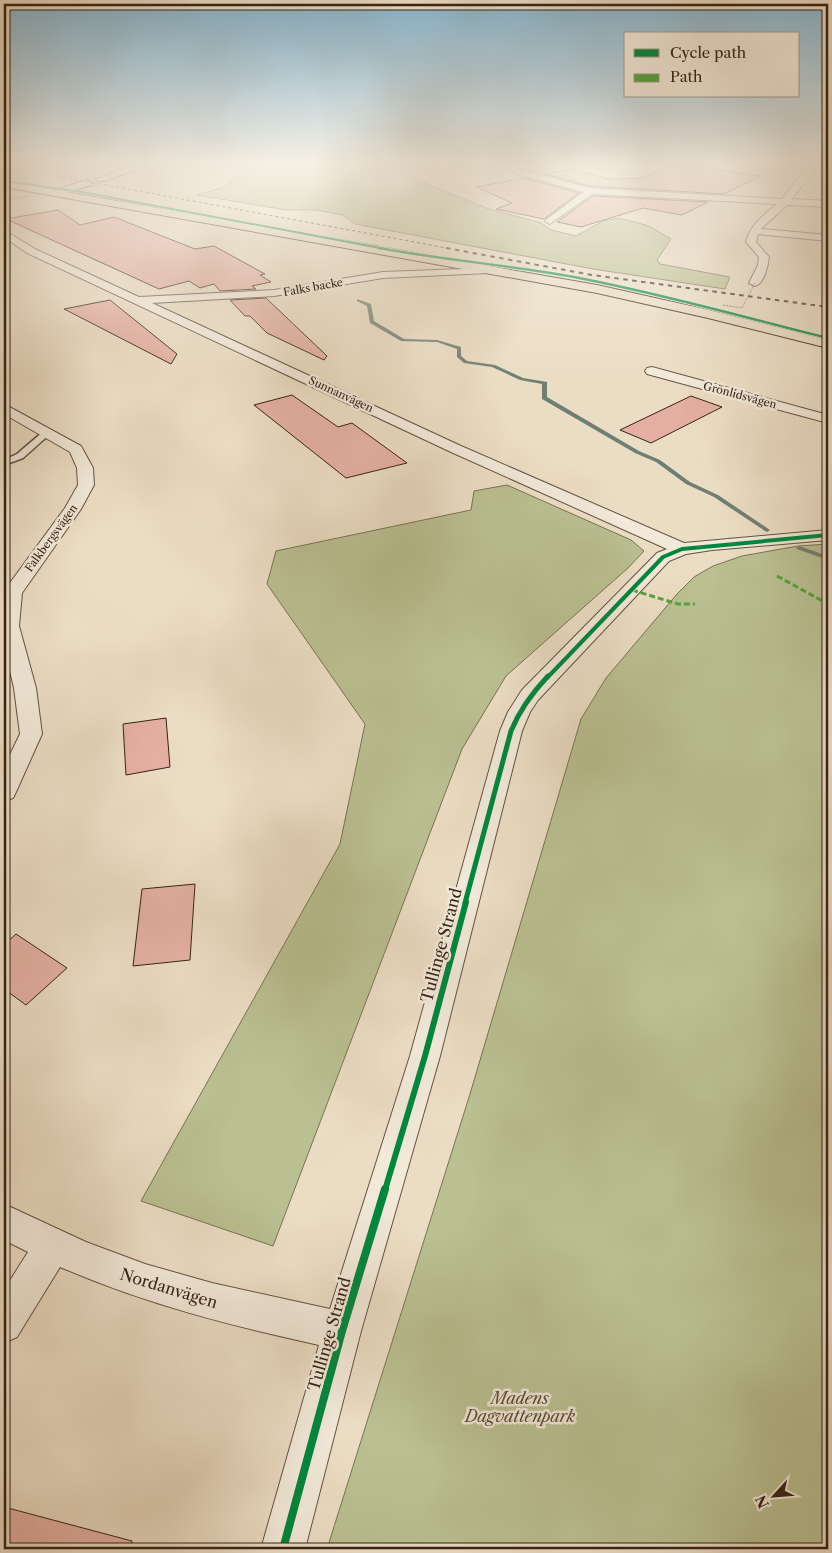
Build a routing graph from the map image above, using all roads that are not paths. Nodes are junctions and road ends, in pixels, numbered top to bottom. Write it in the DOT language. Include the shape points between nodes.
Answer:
graph roads {
  1 [pos="6,234"];
  2 [pos="295,234"];
  3 [pos="754,234"];
  4 [pos="785,234"];
  5 [pos="828,238"];
  6 [pos="30,251"];
  7 [pos="12,255"];
  8 [pos="488,270"];
  9 [pos="755,284"];
  10 [pos="137,300"];
  11 [pos="828,344"];
  12 [pos="652,371"];
  13 [pos="4,408"];
  14 [pos="828,419"];
  15 [pos="47,433"];
  16 [pos="4,463"];
  17 [pos="828,535"];
  18 [pos="682,550"];
  19 [pos="4,792"];
  20 [pos="4,1222"];
  21 [pos="52,1247"];
  22 [pos="4,1324"];
  23 [pos="342,1331"];
  24 [pos="284,1549"];
  1 -- 6 [label="street, Sunnanvägen"];
  2 -- 8 [label="main road"];
  3 -- 9 [label="street" via="751,242 764,257"];
  4 -- 5 [label="street"];
  6 -- 7 [label="street"];
  6 -- 10 [label="street, Sunnanvägen"];
  8 -- 10 [label="street, Falks backe" via="383,274 274,293"];
  8 -- 11 [label="main road" via="609,291"];
  10 -- 18 [label="street, Sunnanvägen"];
  12 -- 14 [label="street, Grönlidsvägen"];
  13 -- 15 [label="street, Falkbergsvägen"];
  15 -- 16 [label="lane" via="20,456"];
  15 -- 19 [label="street, Falkbergsvägen" via="76,449 85,468 86,485 74,509 12,593 9,626 25,688 31,734"];
  17 -- 18 [label="street, Tullinge Strand"];
  18 -- 23 [label="street, Tullinge Strand" via="663,557 530,695 519,712 511,731 425,1056"];
  20 -- 21 [label="street, Nordanvägen"];
  21 -- 22 [label="street"];
  21 -- 23 [label="street, Nordanvägen" via="192,1297"];
  23 -- 24 [label="street, Tullinge Strand"];
}
